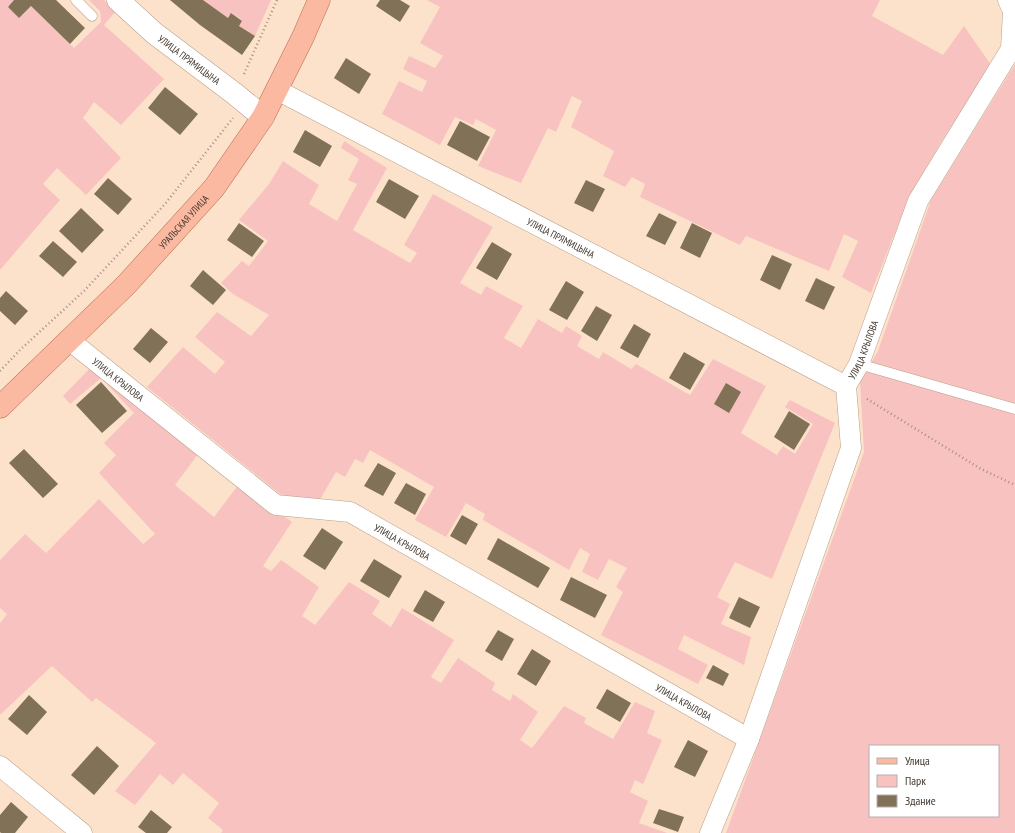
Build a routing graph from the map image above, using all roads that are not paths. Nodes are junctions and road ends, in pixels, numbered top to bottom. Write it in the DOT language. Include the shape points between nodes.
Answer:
graph roads {
  1 [pos="76,0"];
  2 [pos="118,0"];
  3 [pos="319,0"];
  4 [pos="1012,8"];
  5 [pos="92,16"];
  6 [pos="277,90"];
  7 [pos="263,117"];
  8 [pos="69,340"];
  9 [pos="859,364"];
  10 [pos="846,386"];
  11 [pos="0,407"];
  12 [pos="1015,409"];
  13 [pos="749,739"];
  14 [pos="0,766"];
  15 [pos="82,833"];
  16 [pos="710,833"];
  1 -- 5 [label="lane"];
  2 -- 7 [label="street, УЛИЦА ПРЯМИЦЫНА" via="154,33"];
  3 -- 6 [label="main road, УРАЛЬСКАЯ УЛИЦА"];
  4 -- 9 [label="street, УЛИЦА КРЫЛОВА" via="1011,49 918,201"];
  6 -- 7 [label="main road, УРАЛЬСКАЯ УЛИЦА"];
  6 -- 10 [label="street, УЛИЦА ПРЯМИЦЫНА"];
  7 -- 8 [label="main road, УРАЛЬСКАЯ УЛИЦА" via="214,188 126,285"];
  8 -- 11 [label="main road, УРАЛЬСКАЯ УЛИЦА"];
  8 -- 13 [label="street, УЛИЦА КРЫЛОВА" via="276,506 350,512"];
  9 -- 10 [label="street, УЛИЦА КРЫЛОВА"];
  9 -- 12 [label="lane"];
  10 -- 13 [label="street, УЛИЦА КРЫЛОВА" via="851,448"];
  13 -- 16 [label="street, УЛИЦА КРЫЛОВА"];
  14 -- 15 [label="street"];
}
